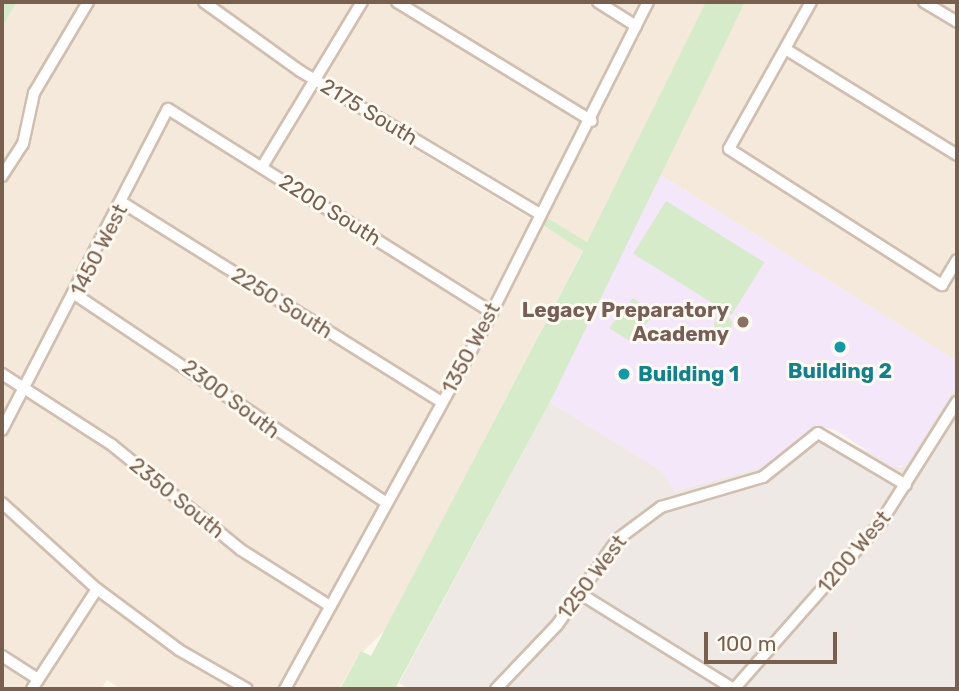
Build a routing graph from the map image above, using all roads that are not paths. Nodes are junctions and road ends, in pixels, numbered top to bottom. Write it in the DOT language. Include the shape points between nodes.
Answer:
graph roads {
  1 [pos="88,2"];
  2 [pos="204,2"];
  3 [pos="362,2"];
  4 [pos="397,2"];
  5 [pos="598,2"];
  6 [pos="648,2"];
  7 [pos="811,2"];
  8 [pos="924,2"];
  9 [pos="216,5"];
  10 [pos="957,22"];
  11 [pos="636,26"];
  12 [pos="787,50"];
  13 [pos="314,80"];
  14 [pos="168,109"];
  15 [pos="592,121"];
  16 [pos="957,155"];
  17 [pos="262,167"];
  18 [pos="2,176"];
  19 [pos="123,203"];
  20 [pos="540,214"];
  21 [pos="957,260"];
  22 [pos="76,295"];
  23 [pos="492,312"];
  24 [pos="2,374"];
  25 [pos="26,389"];
  26 [pos="442,402"];
  27 [pos="957,402"];
  28 [pos="2,430"];
  29 [pos="906,485"];
  30 [pos="2,503"];
  31 [pos="387,503"];
  32 [pos="97,589"];
  33 [pos="579,593"];
  34 [pos="330,606"];
  35 [pos="2,656"];
  36 [pos="38,679"];
  37 [pos="32,689"];
  38 [pos="247,689"];
  39 [pos="285,689"];
  40 [pos="496,689"];
  41 [pos="734,689"];
  1 -- 18 [label="street" via="34,93 23,144"];
  2 -- 9 [label="street, 2175 South"];
  3 -- 13 [label="street"];
  4 -- 15 [label="street"];
  5 -- 11 [label="street"];
  6 -- 11 [label="street, 1350 West"];
  7 -- 12 [label="street"];
  8 -- 10 [label="street"];
  9 -- 13 [label="street, 2175 South"];
  11 -- 15 [label="street, 1350 West"];
  12 -- 16 [label="street"];
  12 -- 21 [label="street" via="729,149 942,285"];
  13 -- 17 [label="street"];
  13 -- 20 [label="street, 2175 South"];
  14 -- 17 [label="street, 2200 South"];
  14 -- 19 [label="street, 1450 West"];
  15 -- 20 [label="street, 1350 West"];
  17 -- 23 [label="street, 2200 South"];
  19 -- 22 [label="street, 1450 West"];
  19 -- 26 [label="street, 2250 South"];
  20 -- 23 [label="street, 1350 West"];
  22 -- 25 [label="street, 1450 West"];
  22 -- 31 [label="street, 2300 South"];
  23 -- 26 [label="street, 1350 West"];
  24 -- 25 [label="street, 2350 South"];
  25 -- 28 [label="street"];
  25 -- 34 [label="street, 2350 South" via="112,445 241,550"];
  26 -- 31 [label="street, 1350 West"];
  27 -- 29 [label="street, 1200 West"];
  29 -- 33 [label="street, 1250 West" via="830,437 814,434 763,477 677,500 641,519 608,551"];
  29 -- 41 [label="street, 1200 West" via="877,527"];
  30 -- 32 [label="street"];
  31 -- 34 [label="street, 1350 West"];
  32 -- 36 [label="street"];
  32 -- 38 [label="street" via="179,650"];
  33 -- 40 [label="street, 1250 West"];
  33 -- 41 [label="street"];
  34 -- 39 [label="street, 1350 West"];
  35 -- 36 [label="street"];
  36 -- 37 [label="street"];
}
